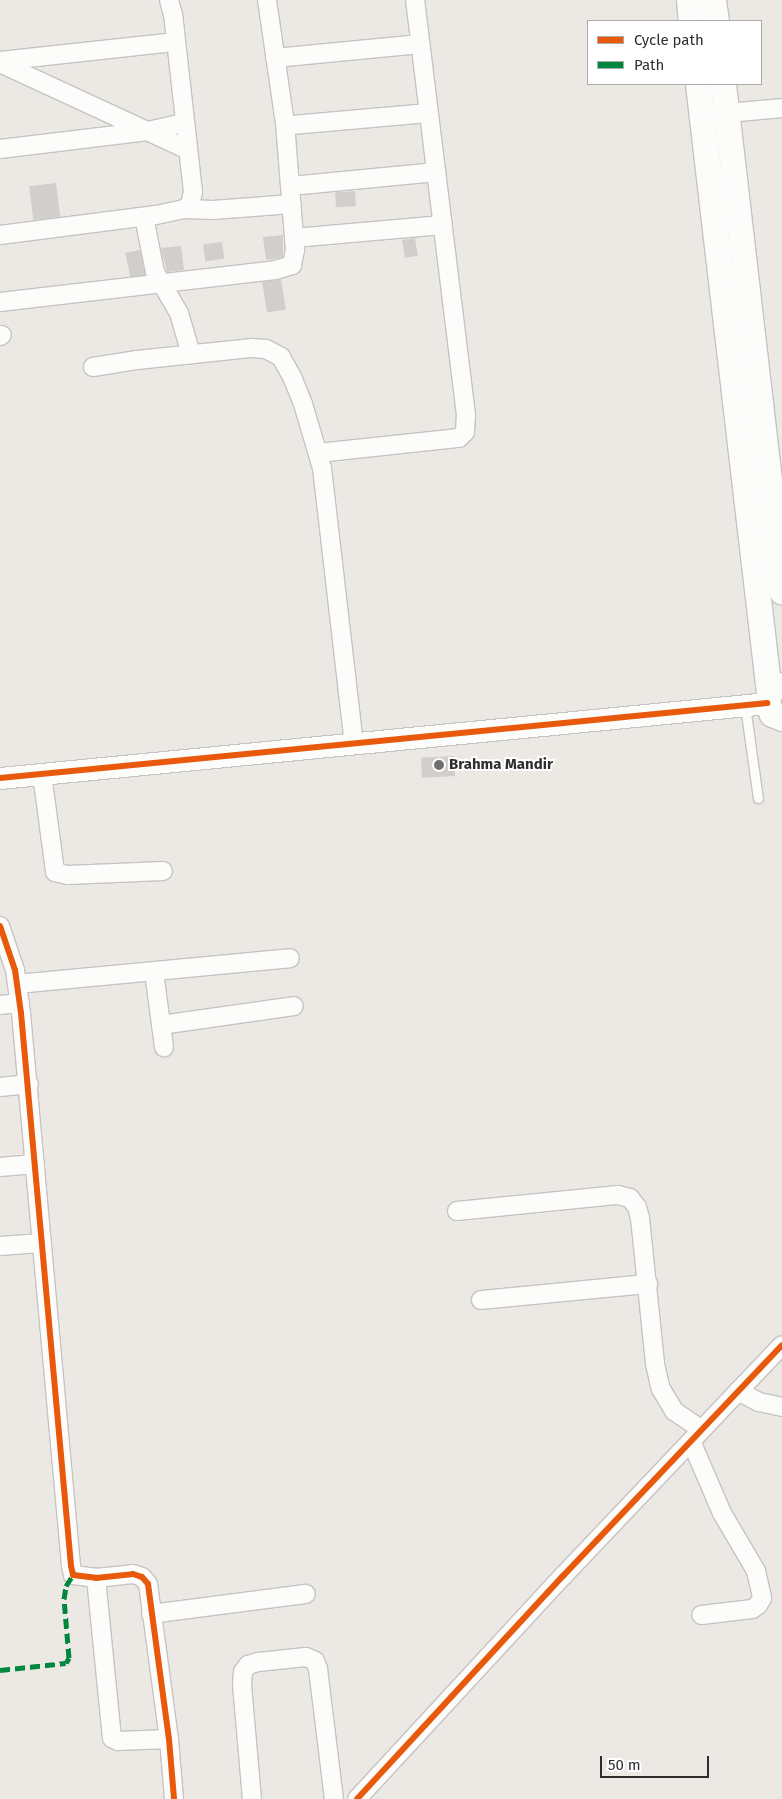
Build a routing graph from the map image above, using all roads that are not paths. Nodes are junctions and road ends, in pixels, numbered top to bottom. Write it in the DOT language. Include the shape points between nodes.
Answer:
graph roads {
  1 [pos="169,0"];
  2 [pos="267,0"];
  3 [pos="414,0"];
  4 [pos="689,0"];
  5 [pos="713,0"];
  6 [pos="691,20"];
  7 [pos="716,20"];
  8 [pos="176,42"];
  9 [pos="420,44"];
  10 [pos="275,58"];
  11 [pos="0,62"];
  12 [pos="698,85"];
  13 [pos="723,85"];
  14 [pos="782,108"];
  15 [pos="428,113"];
  16 [pos="726,113"];
  17 [pos="701,116"];
  18 [pos="184,123"];
  19 [pos="285,123"];
  20 [pos="148,131"];
  21 [pos="0,149"];
  22 [pos="188,150"];
  23 [pos="436,172"];
  24 [pos="291,186"];
  25 [pos="292,204"];
  26 [pos="184,209"];
  27 [pos="144,217"];
  28 [pos="442,225"];
  29 [pos="0,235"];
  30 [pos="294,238"];
  31 [pos="160,284"];
  32 [pos="0,302"];
  33 [pos="191,354"];
  34 [pos="93,367"];
  35 [pos="318,453"];
  36 [pos="782,592"];
  37 [pos="772,707"];
  38 [pos="354,744"];
  39 [pos="42,774"];
  40 [pos="0,778"];
  41 [pos="758,798"];
  42 [pos="163,871"];
  43 [pos="1,931"];
  44 [pos="290,958"];
  45 [pos="154,972"];
  46 [pos="17,984"];
  47 [pos="20,1003"];
  48 [pos="0,1005"];
  49 [pos="294,1006"];
  50 [pos="161,1025"];
  51 [pos="164,1046"];
  52 [pos="29,1084"];
  53 [pos="0,1086"];
  54 [pos="35,1164"];
  55 [pos="0,1167"];
  56 [pos="457,1211"];
  57 [pos="41,1243"];
  58 [pos="0,1246"];
  59 [pos="648,1284"];
  60 [pos="481,1300"];
  61 [pos="782,1344"];
  62 [pos="738,1391"];
  63 [pos="782,1407"];
  64 [pos="696,1435"];
  65 [pos="96,1578"];
  66 [pos="306,1594"];
  67 [pos="151,1614"];
  68 [pos="701,1616"];
  69 [pos="170,1739"];
  70 [pos="174,1799"];
  71 [pos="252,1799"];
  72 [pos="334,1799"];
  73 [pos="358,1799"];
  1 -- 8 [label="street"];
  2 -- 10 [label="street"];
  3 -- 9 [label="street"];
  4 -- 6 [label="main road"];
  5 -- 7 [label="main road"];
  8 -- 11 [label="street"];
  8 -- 18 [label="street"];
  9 -- 10 [label="street"];
  9 -- 15 [label="street"];
  10 -- 19 [label="street"];
  11 -- 20 [label="street"];
  12 -- 17 [label="main road"];
  13 -- 16 [label="main road"];
  14 -- 16 [label="street"];
  15 -- 19 [label="street"];
  15 -- 23 [label="street"];
  16 -- 17 [label="street"];
  16 -- 36 [label="main road"];
  17 -- 37 [label="main road"];
  18 -- 20 [label="street"];
  18 -- 22 [label="street"];
  19 -- 24 [label="street"];
  20 -- 21 [label="street"];
  20 -- 22 [label="street"];
  22 -- 26 [label="street" via="193,199"];
  23 -- 24 [label="street"];
  23 -- 28 [label="street"];
  24 -- 25 [label="street"];
  25 -- 26 [label="street"];
  25 -- 30 [label="street"];
  26 -- 27 [label="street"];
  27 -- 29 [label="street"];
  27 -- 31 [label="street" via="151,258"];
  28 -- 30 [label="street"];
  28 -- 35 [label="street" via="466,415 465,432 459,438"];
  30 -- 31 [label="street" via="295,260 292,265 275,270"];
  31 -- 32 [label="street"];
  31 -- 33 [label="street" via="179,312"];
  33 -- 34 [label="street"];
  33 -- 35 [label="street" via="252,348 266,349 280,357 303,404"];
  35 -- 38 [label="street"];
  37 -- 38 [label="street"];
  37 -- 41 [label="lane"];
  38 -- 39 [label="street"];
  39 -- 40 [label="street"];
  39 -- 42 [label="street" via="55,872 68,875"];
  43 -- 46 [label="street" via="16,970"];
  44 -- 45 [label="street"];
  45 -- 46 [label="street"];
  45 -- 50 [label="street"];
  46 -- 47 [label="street"];
  47 -- 48 [label="street"];
  47 -- 52 [label="street"];
  49 -- 50 [label="street"];
  50 -- 51 [label="street"];
  52 -- 53 [label="street"];
  52 -- 54 [label="street"];
  54 -- 55 [label="street"];
  54 -- 57 [label="street"];
  56 -- 59 [label="street" via="618,1195 630,1198 640,1218"];
  57 -- 58 [label="street"];
  57 -- 65 [label="street" via="71,1566 73,1575"];
  59 -- 60 [label="street"];
  59 -- 64 [label="street" via="655,1364 661,1389 674,1411"];
  61 -- 62 [label="street"];
  62 -- 63 [label="street" via="759,1402"];
  62 -- 64 [label="street"];
  64 -- 68 [label="street" via="722,1513 756,1571 762,1598 752,1609"];
  64 -- 73 [label="street"];
  65 -- 67 [label="street" via="133,1574 142,1577 148,1584"];
  65 -- 69 [label="street" via="112,1738"];
  66 -- 67 [label="street"];
  67 -- 69 [label="street"];
  69 -- 70 [label="street"];
  71 -- 72 [label="street" via="243,1672 248,1665 258,1662 306,1657 315,1661 318,1669"];
}
